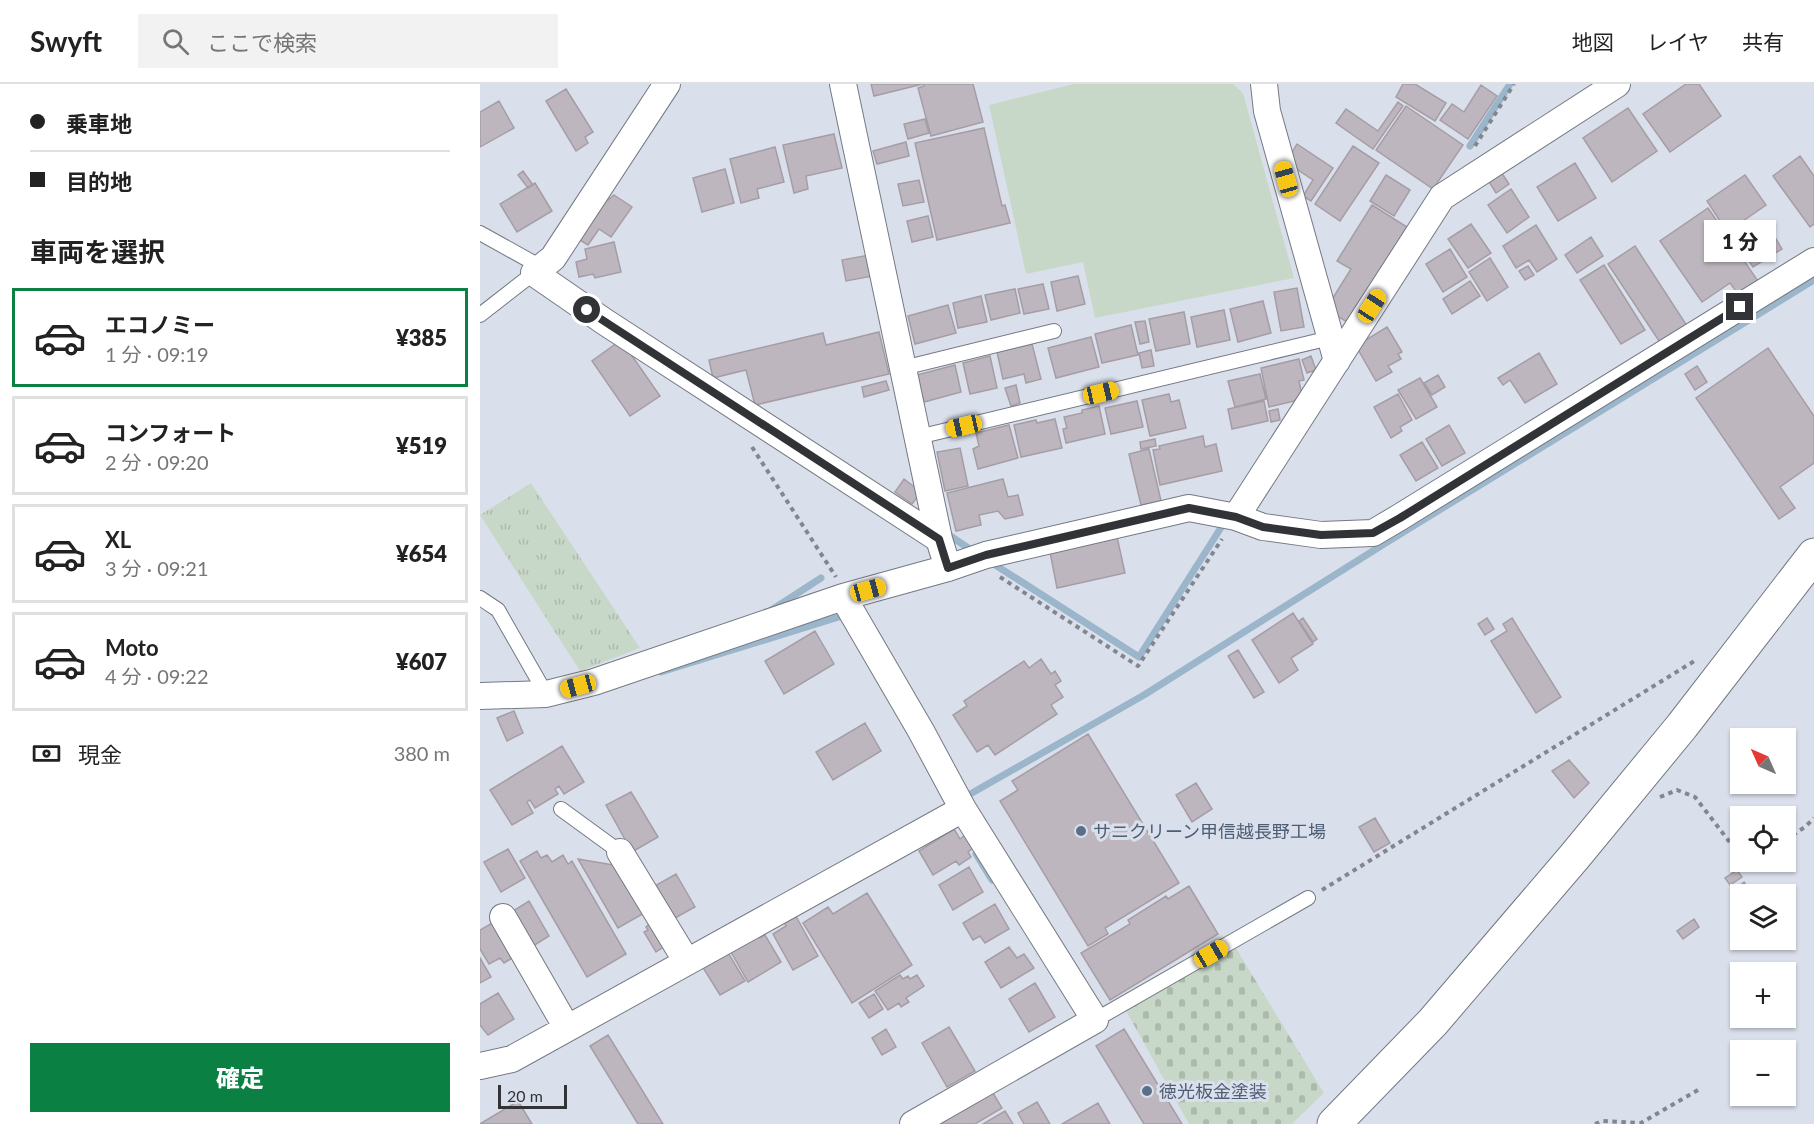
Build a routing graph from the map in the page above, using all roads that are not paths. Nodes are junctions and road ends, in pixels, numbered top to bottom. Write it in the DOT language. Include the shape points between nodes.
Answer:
graph roads {
  1 [pos="667,84"];
  2 [pos="843,84"];
  3 [pos="1264,84"];
  4 [pos="1617,84"];
  5 [pos="480,232"];
  6 [pos="1814,261"];
  7 [pos="537,270"];
  8 [pos="480,315"];
  9 [pos="1054,331"];
  10 [pos="1333,350"];
  11 [pos="903,368"];
  12 [pos="918,437"];
  13 [pos="1236,517"];
  14 [pos="939,539"];
  15 [pos="1814,555"];
  16 [pos="948,568"];
  17 [pos="845,597"];
  18 [pos="480,598"];
  19 [pos="546,694"];
  20 [pos="480,696"];
  21 [pos="561,809"];
  22 [pos="963,809"];
  23 [pos="625,860"];
  24 [pos="1308,898"];
  25 [pos="503,917"];
  26 [pos="687,962"];
  27 [pos="1095,1020"];
  28 [pos="567,1028"];
  29 [pos="482,1062"];
  30 [pos="913,1124"];
  31 [pos="1334,1124"];
  1 -- 7 [label="street" via="553,258"];
  2 -- 11 [label="street"];
  3 -- 10 [label="street" via="1267,111"];
  4 -- 10 [label="street" via="1442,197"];
  5 -- 7 [label="lane"];
  6 -- 13 [label="street" via="1420,505 1377,541 1263,527"];
  7 -- 8 [label="lane"];
  7 -- 14 [label="street" via="605,322"];
  9 -- 11 [label="lane"];
  10 -- 12 [label="lane"];
  10 -- 13 [label="street"];
  11 -- 12 [label="street"];
  12 -- 14 [label="street"];
  13 -- 16 [label="street" via="1189,508"];
  14 -- 16 [label="street"];
  15 -- 31 [label="street" via="1575,856 1433,1022"];
  16 -- 17 [label="street"];
  17 -- 19 [label="street" via="594,682"];
  17 -- 22 [label="street"];
  18 -- 19 [label="lane" via="498,610"];
  19 -- 20 [label="street"];
  21 -- 23 [label="lane"];
  22 -- 26 [label="street"];
  22 -- 27 [label="street"];
  23 -- 26 [label="street"];
  24 -- 27 [label="lane"];
  25 -- 28 [label="street"];
  26 -- 28 [label="street"];
  27 -- 30 [label="street"];
  28 -- 29 [label="street" via="512,1059"];
}
